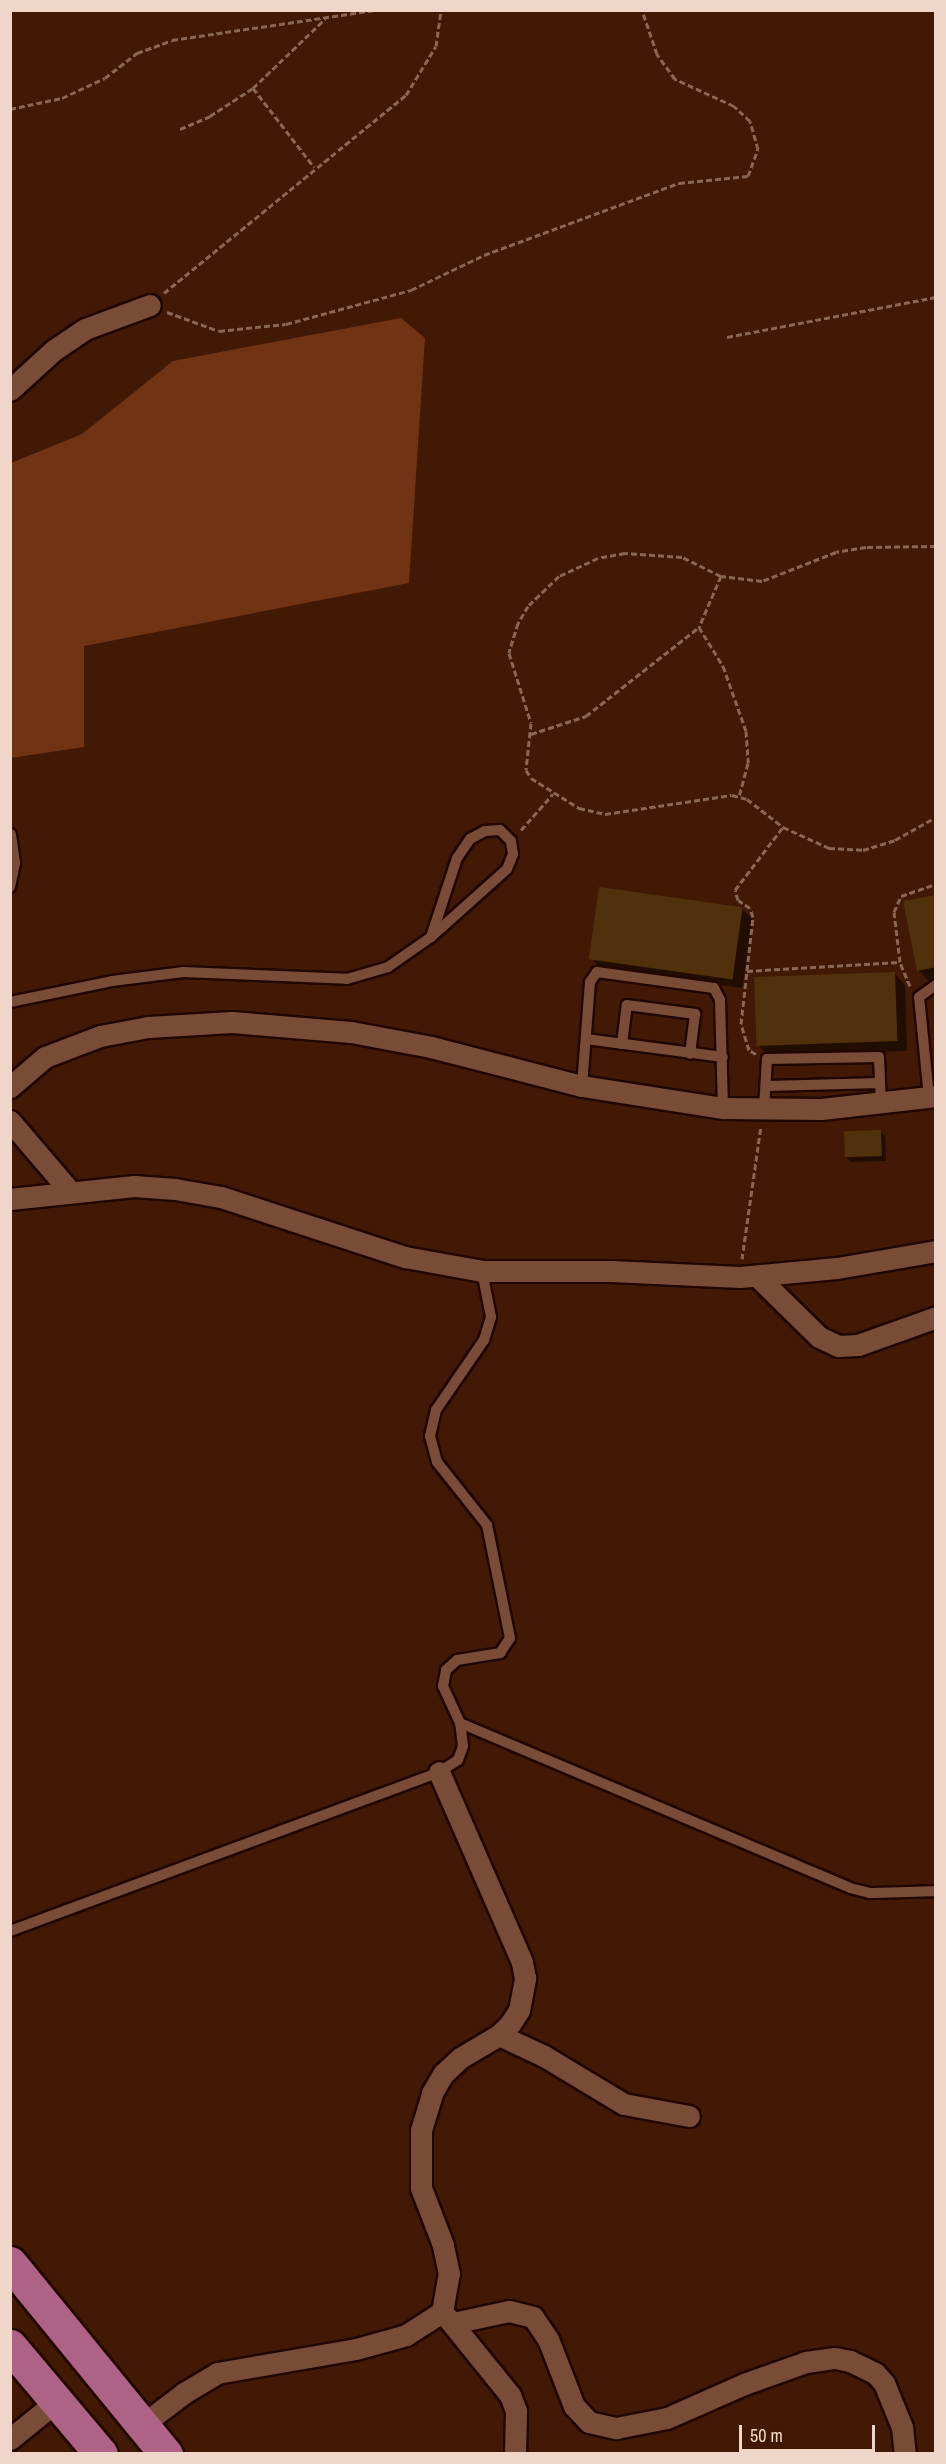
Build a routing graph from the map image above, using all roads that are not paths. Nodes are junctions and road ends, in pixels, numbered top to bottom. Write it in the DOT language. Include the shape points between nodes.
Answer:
graph roads {
  1 [pos="150,305"];
  2 [pos="10,390"];
  3 [pos="11,834"];
  4 [pos="10,887"];
  5 [pos="431,937"];
  6 [pos="936,985"];
  7 [pos="10,1002"];
  8 [pos="586,1039"];
  9 [pos="622,1044"];
  10 [pos="690,1054"];
  11 [pos="723,1057"];
  12 [pos="582,1086"];
  13 [pos="767,1086"];
  14 [pos="10,1087"];
  15 [pos="880,1093"];
  16 [pos="932,1096"];
  17 [pos="723,1108"];
  18 [pos="764,1109"];
  19 [pos="10,1121"];
  20 [pos="69,1190"];
  21 [pos="10,1199"];
  22 [pos="936,1251"];
  23 [pos="482,1271"];
  24 [pos="748,1276"];
  25 [pos="936,1317"];
  26 [pos="460,1723"];
  27 [pos="439,1772"];
  28 [pos="936,1891"];
  29 [pos="10,1931"];
  30 [pos="499,2035"];
  31 [pos="690,2116"];
  32 [pos="10,2263"];
  33 [pos="448,2318"];
  34 [pos="10,2346"];
  35 [pos="10,2362"];
  36 [pos="52,2405"];
  37 [pos="141,2426"];
  38 [pos="10,2439"];
  39 [pos="99,2454"];
  40 [pos="166,2454"];
  41 [pos="515,2454"];
  42 [pos="905,2454"];
  1 -- 2 [label="street" via="84,329"];
  3 -- 4 [label="lane" via="15,863"];
  5 -- 5 [label="lane" via="507,869 513,854 511,841 500,831 485,831 470,839 457,858"];
  5 -- 7 [label="lane" via="388,967 347,979 183,972 102,983"];
  6 -- 16 [label="lane" via="919,997"];
  8 -- 9 [label="lane"];
  8 -- 11 [label="lane" via="590,982 597,972 714,988 720,1000"];
  8 -- 12 [label="lane"];
  9 -- 10 [label="lane"];
  9 -- 10 [label="lane" via="627,1005 695,1014"];
  10 -- 11 [label="lane"];
  11 -- 17 [label="lane"];
  12 -- 14 [label="street" via="408,1042 290,1024 232,1022 148,1027 100,1036 45,1057"];
  12 -- 17 [label="street"];
  13 -- 15 [label="lane"];
  13 -- 15 [label="lane" via="767,1059 879,1057"];
  13 -- 18 [label="lane"];
  15 -- 16 [label="street"];
  15 -- 18 [label="street"];
  17 -- 18 [label="street"];
  19 -- 20 [label="street"];
  20 -- 21 [label="street"];
  20 -- 23 [label="street" via="134,1186 221,1197 405,1257"];
  22 -- 24 [label="street"];
  23 -- 24 [label="street"];
  23 -- 26 [label="lane" via="491,1317 484,1340 436,1410 430,1436 437,1462 487,1525 510,1638 500,1653 458,1660 446,1671 444,1686"];
  24 -- 25 [label="street" via="819,1337 838,1346 858,1345"];
  26 -- 27 [label="lane" via="462,1754 452,1766"];
  26 -- 28 [label="lane" via="850,1888 870,1893"];
  27 -- 29 [label="lane"];
  27 -- 30 [label="street" via="522,1962 524,1986 519,2010"];
  30 -- 31 [label="street" via="544,2056 624,2104"];
  30 -- 33 [label="street" via="460,2058 443,2074 432,2093 421,2130 421,2188 443,2245 449,2274"];
  32 -- 37 [label="highway"];
  33 -- 37 [label="street" via="406,2336 356,2349 217,2373"];
  33 -- 41 [label="street" via="510,2395 516,2411"];
  33 -- 42 [label="street" via="509,2311 533,2317 548,2339 568,2397 582,2416 602,2427 631,2427 667,2418 806,2362 835,2358 850,2361 875,2373 884,2383 903,2427"];
  34 -- 39 [label="highway"];
  35 -- 36 [label="street"];
  36 -- 38 [label="street"];
  36 -- 39 [label="street"];
  37 -- 40 [label="highway"];
}
